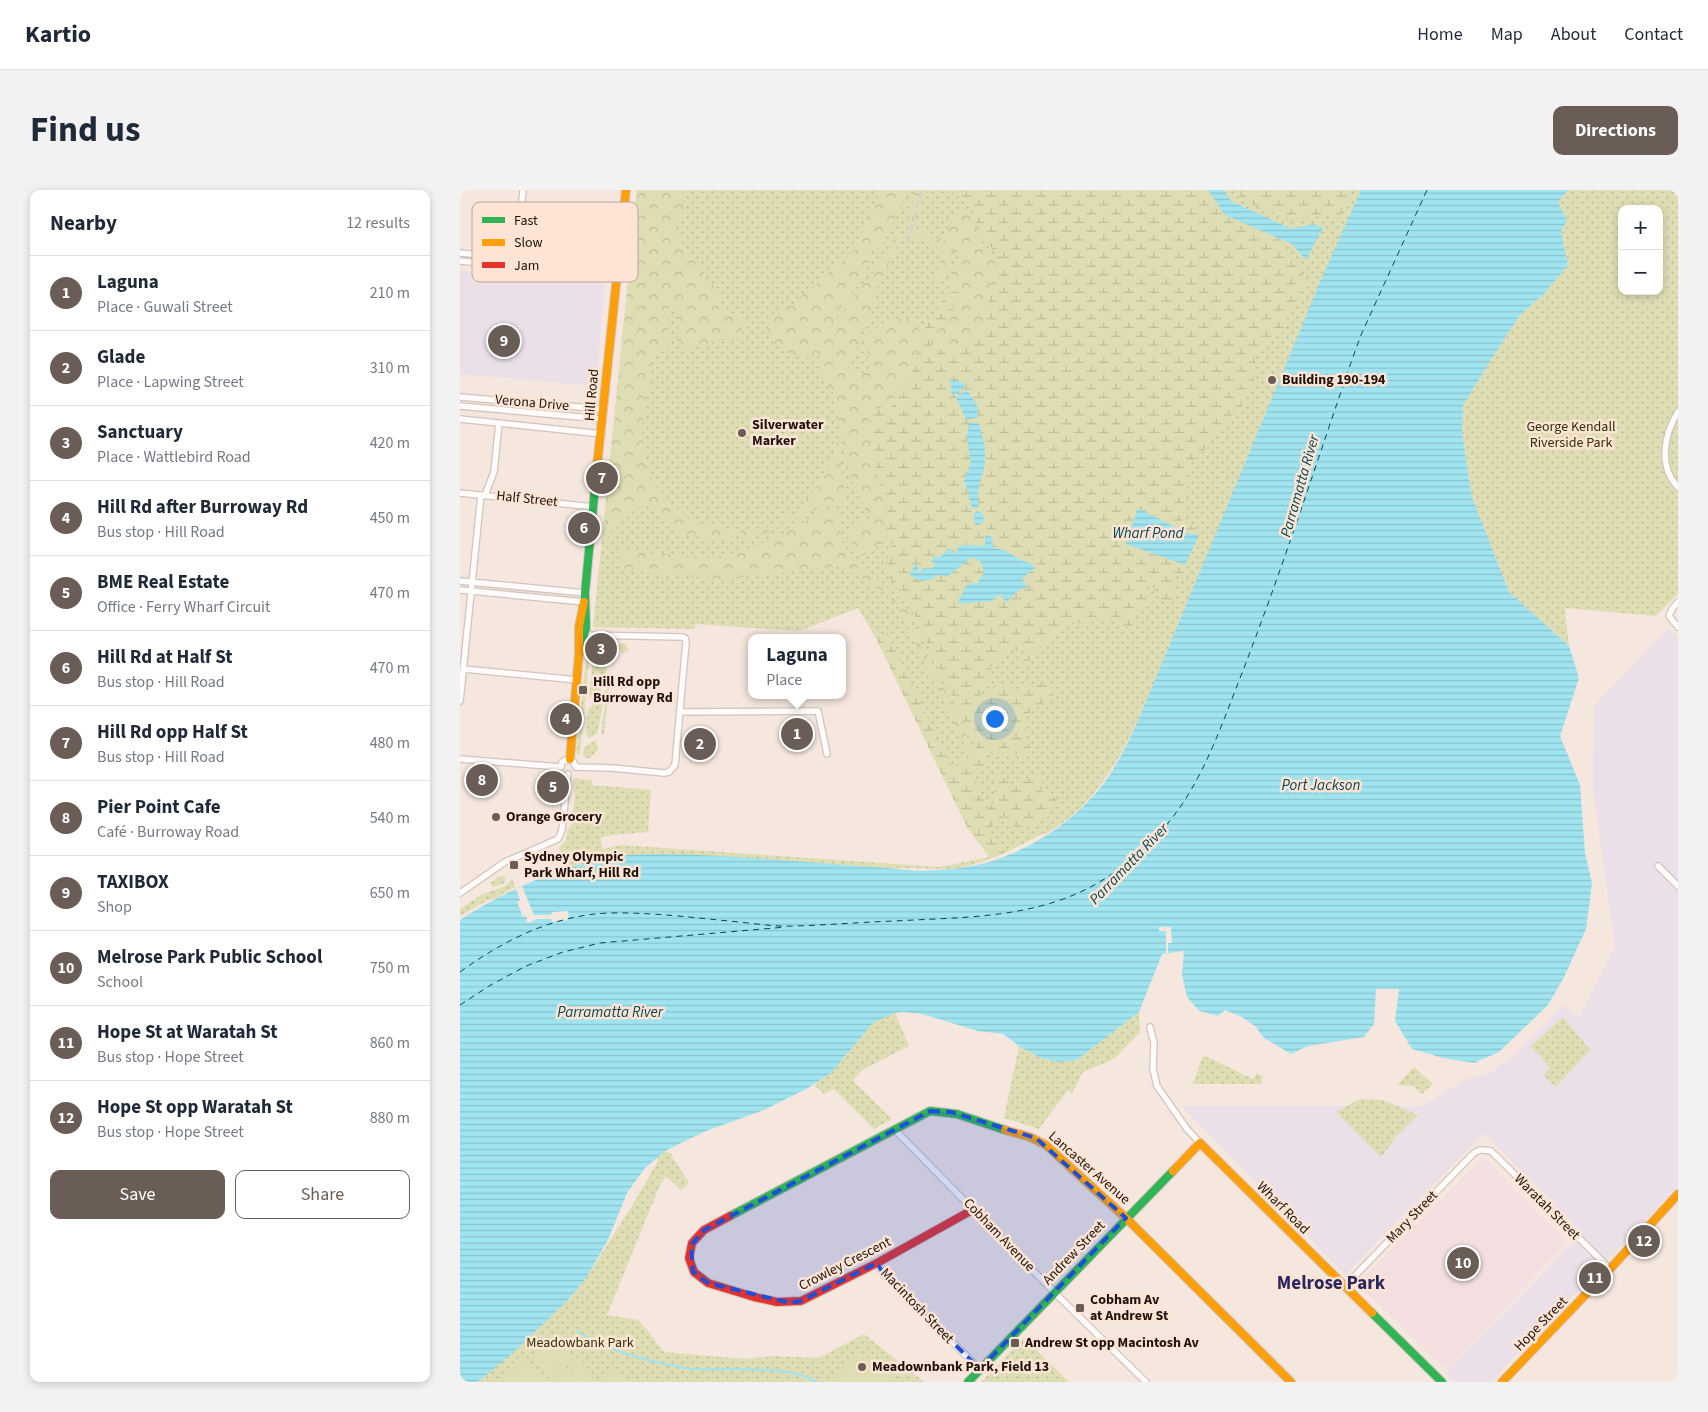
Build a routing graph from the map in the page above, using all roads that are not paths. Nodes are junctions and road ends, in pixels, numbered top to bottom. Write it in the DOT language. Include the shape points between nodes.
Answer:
graph roads {
  1 [pos="616,282"];
  2 [pos="460,397"];
  3 [pos="501,400"];
  4 [pos="460,406"];
  5 [pos="603,409"];
  6 [pos="500,410"];
  7 [pos="1678,412"];
  8 [pos="460,418"];
  9 [pos="602,419"];
  10 [pos="500,423"];
  11 [pos="602,434"];
  12 [pos="1678,487"];
  13 [pos="460,493"];
  14 [pos="483,495"];
  15 [pos="594,507"];
  16 [pos="460,581"];
  17 [pos="472,582"];
  18 [pos="460,590"];
  19 [pos="471,591"];
  20 [pos="585,593"];
  21 [pos="584,602"];
  22 [pos="1678,602"];
  23 [pos="1678,627"];
  24 [pos="585,635"];
  25 [pos="579,653"];
  26 [pos="463,669"];
  27 [pos="576,680"];
  28 [pos="460,702"];
  29 [pos="680,712"];
  30 [pos="827,754"];
  31 [pos="460,759"];
  32 [pos="570,759"];
  33 [pos="576,766"];
  34 [pos="560,767"];
  35 [pos="568,774"];
  36 [pos="1658,866"];
  37 [pos="1678,886"];
  38 [pos="460,894"];
  39 [pos="1150,1027"];
  40 [pos="895,1130"];
  41 [pos="1200,1143"];
  42 [pos="1481,1149"];
  43 [pos="1678,1194"];
  44 [pos="974,1209"];
  45 [pos="1126,1218"];
  46 [pos="877,1263"];
  47 [pos="1610,1269"];
  48 [pos="693,1272"];
  49 [pos="1344,1287"];
  50 [pos="1055,1292"];
  51 [pos="980,1369"];
  52 [pos="968,1382"];
  53 [pos="1146,1382"];
  54 [pos="1291,1382"];
  55 [pos="1442,1382"];
  56 [pos="1502,1382"];
  1 -- 5 [label="street, Hill Road"];
  2 -- 3 [label="street, Verona Drive"];
  3 -- 5 [label="street, Verona Drive"];
  3 -- 6 [label="street"];
  4 -- 6 [label="street, Verona Drive"];
  5 -- 9 [label="street, Hill Road"];
  6 -- 9 [label="street, Verona Drive"];
  7 -- 12 [label="street" via="1666,438 1665,454 1672,482"];
  8 -- 10 [label="street, Verona Drive"];
  9 -- 11 [label="street, Hill Road"];
  10 -- 11 [label="street, Verona Drive"];
  10 -- 14 [label="street" via="494,472"];
  11 -- 15 [label="street, Hill Road"];
  13 -- 14 [label="street, Half Street"];
  14 -- 15 [label="street, Half Street"];
  14 -- 17 [label="street"];
  15 -- 20 [label="street, Hill Road"];
  16 -- 17 [label="street"];
  17 -- 19 [label="street"];
  17 -- 20 [label="street"];
  18 -- 19 [label="street"];
  19 -- 21 [label="street"];
  19 -- 26 [label="street"];
  20 -- 21 [label="street, Hill Road"];
  21 -- 24 [label="street, Hill Road"];
  21 -- 25 [label="street, Hill Road" via="577,642"];
  22 -- 23 [label="street" via="1669,612 1670,620"];
  24 -- 25 [label="street, Hill Road"];
  24 -- 29 [label="street" via="686,638"];
  25 -- 27 [label="street, Hill Road"];
  26 -- 27 [label="street"];
  26 -- 28 [label="street"];
  27 -- 32 [label="street, Hill Road"];
  29 -- 30 [label="street" via="818,711"];
  29 -- 33 [label="street" via="675,765 670,772"];
  31 -- 34 [label="street"];
  32 -- 33 [label="street"];
  32 -- 34 [label="street" via="562,762"];
  33 -- 35 [label="street" via="573,773"];
  34 -- 35 [label="street"];
  35 -- 38 [label="street" via="562,830 558,838 505,862"];
  36 -- 37 [label="street"];
  39 -- 41 [label="street, Wharf Road" via="1157,1086"];
  40 -- 44 [label="street, Cobham Avenue"];
  40 -- 45 [label="street, Lancaster Avenue" via="930,1111 941,1110 1036,1138"];
  40 -- 48 [label="street, Lancaster Avenue" via="704,1230 691,1244 689,1254"];
  41 -- 45 [label="street, Andrew Street"];
  41 -- 49 [label="street, Wharf Road"];
  42 -- 47 [label="street, Waratah Street" via="1491,1151"];
  42 -- 49 [label="street, Mary Street"];
  43 -- 47 [label="street, Hope Street"];
  44 -- 46 [label="street, Crowley Crescent"];
  44 -- 50 [label="street, Cobham Avenue"];
  45 -- 50 [label="street, Andrew Street"];
  45 -- 54 [label="street, Lancaster Avenue"];
  46 -- 48 [label="street, Crowley Crescent" via="801,1301 790,1303 775,1302 708,1283"];
  46 -- 51 [label="street, Macintosh Street" via="884,1275"];
  47 -- 56 [label="street, Hope Street"];
  49 -- 55 [label="street, Wharf Road"];
  50 -- 51 [label="street, Andrew Street"];
  50 -- 53 [label="street, Cobham Avenue"];
  51 -- 52 [label="street, Andrew Street"];
}
